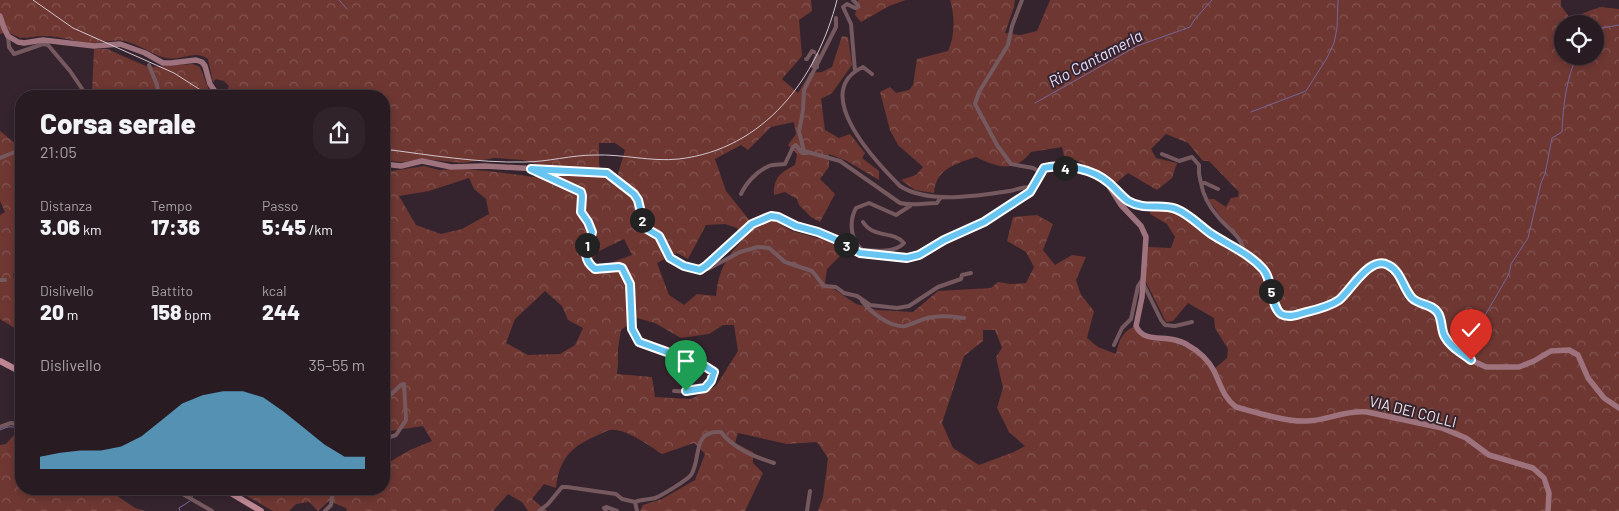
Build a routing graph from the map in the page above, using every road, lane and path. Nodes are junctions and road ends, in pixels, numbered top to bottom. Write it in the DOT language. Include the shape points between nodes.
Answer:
graph roads {
  1 [pos="854,0"];
  2 [pos="1022,0"];
  3 [pos="0,16"];
  4 [pos="836,18"];
  5 [pos="8,36"];
  6 [pos="806,59"];
  7 [pos="150,65"];
  8 [pos="817,67"];
  9 [pos="855,71"];
  10 [pos="872,74"];
  11 [pos="83,90"];
  12 [pos="158,90"];
  13 [pos="214,90"];
  14 [pos="15,152"];
  15 [pos="807,153"];
  16 [pos="1162,154"];
  17 [pos="0,158"];
  18 [pos="390,165"];
  19 [pos="531,169"];
  20 [pos="1041,172"];
  21 [pos="1108,182"];
  22 [pos="1202,183"];
  23 [pos="1032,188"];
  24 [pos="1218,189"];
  25 [pos="741,194"];
  26 [pos="940,197"];
  27 [pos="911,206"];
  28 [pos="863,222"];
  29 [pos="864,252"];
  30 [pos="1244,253"];
  31 [pos="704,268"];
  32 [pos="970,273"];
  33 [pos="1143,281"];
  34 [pos="856,296"];
  35 [pos="964,318"];
  36 [pos="1192,322"];
  37 [pos="1114,345"];
  38 [pos="0,361"];
  39 [pos="15,369"];
  40 [pos="674,391"];
  41 [pos="390,395"];
  42 [pos="1619,408"];
  43 [pos="15,424"];
  44 [pos="0,427"];
  45 [pos="390,437"];
  46 [pos="774,464"];
  47 [pos="810,491"];
  48 [pos="185,495"];
  49 [pos="234,495"];
  50 [pos="332,495"];
  51 [pos="635,502"];
  52 [pos="212,511"];
  53 [pos="261,511"];
  54 [pos="325,511"];
  55 [pos="539,511"];
  56 [pos="606,511"];
  57 [pos="617,511"];
  58 [pos="637,511"];
  59 [pos="806,511"];
  60 [pos="1548,511"];
  1 -- 9 [label="street" via="858,7 847,4 843,7 851,24"];
  2 -- 20 [label="street" via="1008,45 975,98 975,104 1011,164"];
  3 -- 5 [label="street"];
  4 -- 8 [label="street" via="836,27"];
  5 -- 11 [label="street" via="14,54 48,45"];
  5 -- 13 [label="street" via="24,43 43,40 94,46 120,44 163,63 196,60 205,66"];
  6 -- 8 [label="street" via="812,51 816,53 813,66"];
  7 -- 12 [label="street"];
  8 -- 15 [label="street" via="804,90 799,132 801,145"];
  9 -- 10 [label="street" via="864,67"];
  9 -- 26 [label="street" via="841,95 857,135 900,186 922,196"];
  14 -- 17 [label="street"];
  15 -- 25 [label="street" via="793,146 785,164 764,168 748,182"];
  15 -- 27 [label="street" via="840,161 900,203"];
  16 -- 22 [label="street" via="1178,161 1192,157 1199,165"];
  18 -- 19 [label="street" via="422,162 451,167"];
  19 -- 31 [label="street" via="607,173 634,194 644,225 659,236 670,258 691,269"];
  19 -- 40 [label="street" via="581,192 581,212 592,232 586,250 588,261 595,269 622,268 630,284 632,329 639,342 714,372 705,388"];
  20 -- 21 [label="street" via="1044,168 1074,168 1100,176"];
  20 -- 23 [label="street"];
  21 -- 30 [label="street" via="1135,204 1176,209"];
  21 -- 33 [label="street, VIA DEI COLLI" via="1120,205 1141,226 1146,237"];
  22 -- 24 [label="street"];
  22 -- 30 [label="street" via="1213,211 1238,237"];
  23 -- 26 [label="street"];
  23 -- 29 [label="street" via="984,222 919,255 907,258"];
  26 -- 27 [label="street" via="937,202"];
  27 -- 29 [label="street" via="896,215 869,203 856,208 851,225 856,244"];
  28 -- 29 [label="street" via="868,229 898,237 904,242 902,246 888,250"];
  29 -- 31 [label="street" via="771,216 752,224"];
  30 -- 42 [label="street" via="1265,270 1275,305 1286,316 1338,300 1370,266 1388,264 1412,298 1436,310 1450,344 1471,360 1486,367 1519,367 1551,351 1569,350 1578,355 1588,378 1604,398"];
  31 -- 34 [label="street" via="708,269 740,252 769,248 785,262 812,271 824,286 836,287"];
  32 -- 34 [label="street" via="938,287 909,306 870,305"];
  33 -- 36 [label="street, VIA DEI COLLI" via="1160,320 1175,326"];
  33 -- 37 [label="street, VIA DEI COLLI" via="1138,286 1131,319 1122,328"];
  33 -- 60 [label="street, VIA DEI COLLI" via="1138,330 1147,337 1174,340 1204,356 1225,397 1236,407 1304,422 1346,412 1367,412 1442,428 1466,438 1489,455 1533,468 1544,478 1549,493"];
  34 -- 35 [label="street" via="868,309 894,325 904,326 930,318"];
  38 -- 39 [label="main road"];
  41 -- 45 [label="street" via="404,384 406,420 396,435"];
  43 -- 44 [label="street"];
  46 -- 51 [label="street" via="737,447 720,432 712,431 705,434 688,478 656,498"];
  47 -- 59 [label="street"];
  48 -- 52 [label="street"];
  49 -- 53 [label="main road"];
  50 -- 54 [label="street" via="332,505"];
  51 -- 55 [label="street" via="622,500 616,494 562,487"];
  51 -- 58 [label="street"];
  56 -- 57 [label="street" via="606,507"];
}
